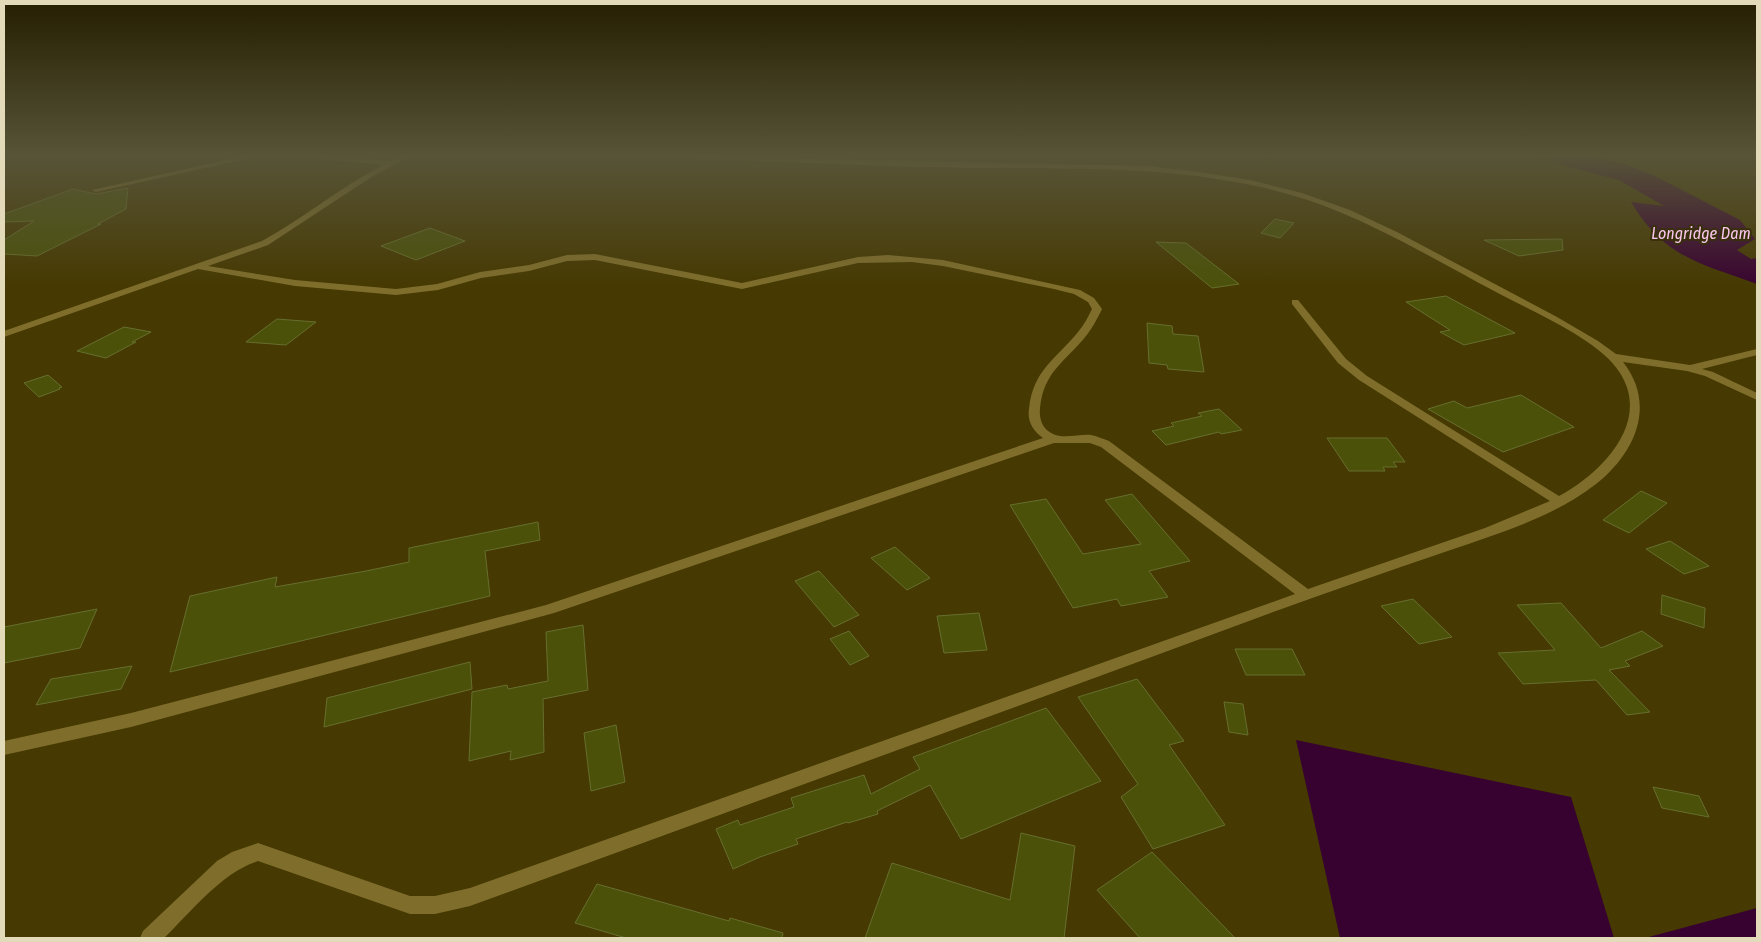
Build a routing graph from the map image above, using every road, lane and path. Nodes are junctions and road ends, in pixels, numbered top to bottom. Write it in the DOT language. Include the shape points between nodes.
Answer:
graph roads {
  1 [pos="332,200"];
  2 [pos="1314,200"];
  3 [pos="200,267"];
  4 [pos="1295,302"];
  5 [pos="4,334"];
  6 [pos="1757,352"];
  7 [pos="1613,357"];
  8 [pos="1688,368"];
  9 [pos="1757,397"];
  10 [pos="1053,439"];
  11 [pos="1558,501"];
  12 [pos="1306,595"];
  13 [pos="4,748"];
  14 [pos="150,938"];
  1 -- 3 [label="street" via="292,229 265,243"];
  2 -- 7 [label="street" via="1374,223 1568,327"];
  3 -- 5 [label="street"];
  3 -- 10 [label="street" via="295,283 396,292 438,288 480,275 578,256 742,286 868,259 912,259 952,265 1077,292 1091,300 1097,309 1092,322 1041,377 1034,415 1038,429"];
  4 -- 11 [label="street" via="1342,361 1356,372"];
  6 -- 8 [label="street"];
  7 -- 8 [label="street"];
  7 -- 11 [label="street" via="1634,389 1636,414 1627,440 1606,468 1580,490"];
  8 -- 9 [label="street" via="1709,374"];
  10 -- 12 [label="street" via="1092,439 1105,444"];
  10 -- 13 [label="street" via="549,610 131,720"];
  11 -- 12 [label="street" via="1494,530"];
  12 -- 14 [label="street" via="470,898 436,905 410,905 258,852 224,867"];
}
